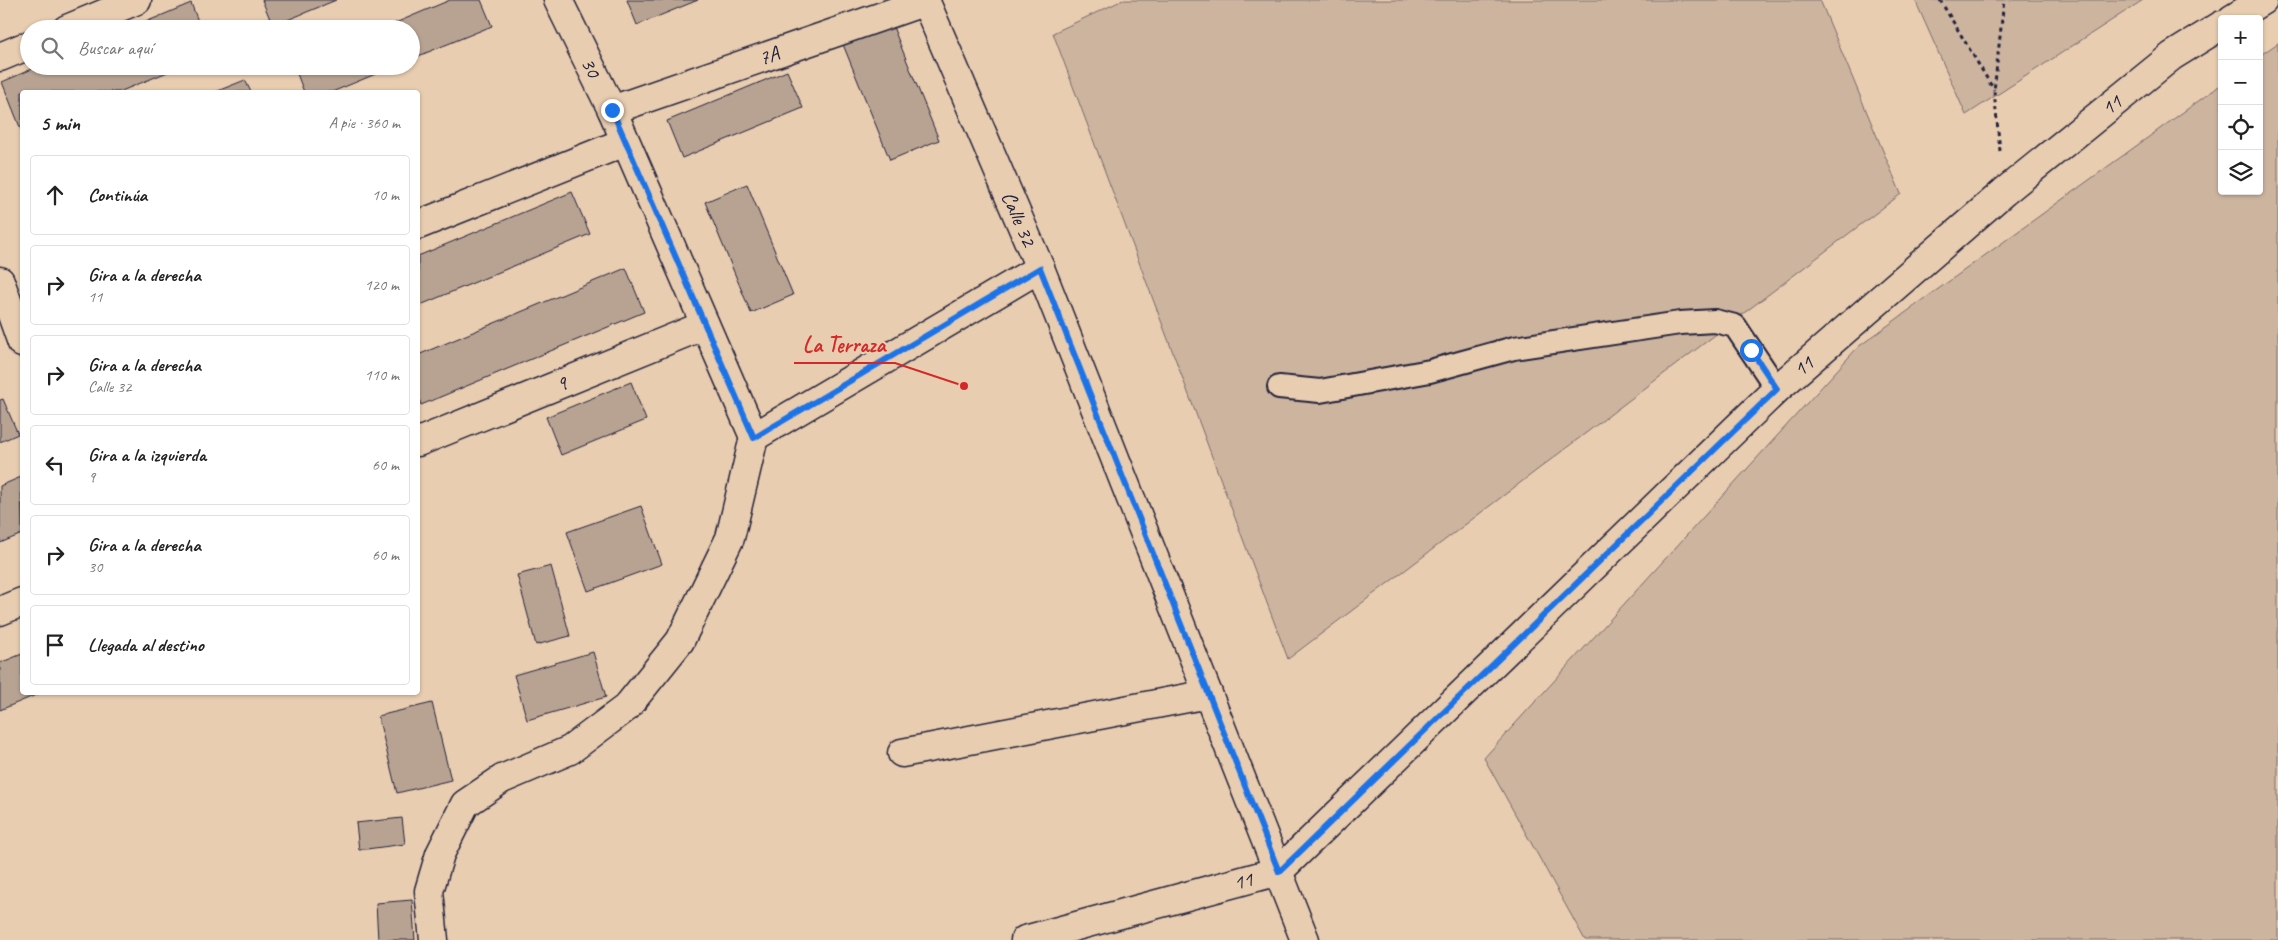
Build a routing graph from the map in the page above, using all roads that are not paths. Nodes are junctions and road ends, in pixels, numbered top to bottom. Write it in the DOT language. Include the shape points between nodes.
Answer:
graph roads {
  1 [pos="137,0"];
  2 [pos="558,0"];
  3 [pos="2263,0"];
  4 [pos="926,1"];
  5 [pos="2239,15"];
  6 [pos="89,20"];
  7 [pos="2218,27"];
  8 [pos="20,48"];
  9 [pos="0,56"];
  10 [pos="612,110"];
  11 [pos="625,142"];
  12 [pos="420,224"];
  13 [pos="1040,268"];
  14 [pos="2,293"];
  15 [pos="705,325"];
  16 [pos="20,338"];
  17 [pos="1279,387"];
  18 [pos="1777,389"];
  19 [pos="754,438"];
  20 [pos="420,441"];
  21 [pos="20,603"];
  22 [pos="0,611"];
  23 [pos="1208,694"];
  24 [pos="902,753"];
  25 [pos="1279,872"];
  26 [pos="434,940"];
  27 [pos="1025,940"];
  28 [pos="1305,940"];
  1 -- 6 [label="street"];
  2 -- 10 [label="street, 30"];
  3 -- 5 [label="street"];
  4 -- 10 [label="street, 7A"];
  4 -- 13 [label="street, Calle 32"];
  7 -- 18 [label="street, 11" via="2172,56 2004,192"];
  8 -- 9 [label="street"];
  10 -- 11 [label="street, 30"];
  11 -- 12 [label="street"];
  11 -- 15 [label="street, 30"];
  13 -- 19 [label="street"];
  13 -- 23 [label="street, Calle 32"];
  14 -- 16 [label="street"];
  15 -- 19 [label="street, 30"];
  15 -- 20 [label="street, 9"];
  17 -- 18 [label="lane" via="1320,391 1430,371 1514,348 1680,323 1715,321 1735,326"];
  18 -- 25 [label="street, 11"];
  19 -- 26 [label="street" via="730,538 680,641 627,707 570,750 502,779 465,804 440,854 430,890"];
  21 -- 22 [label="street"];
  23 -- 24 [label="street"];
  23 -- 25 [label="street, Calle 32"];
  25 -- 27 [label="street, 11"];
  25 -- 28 [label="street, Calle 32"];
}
